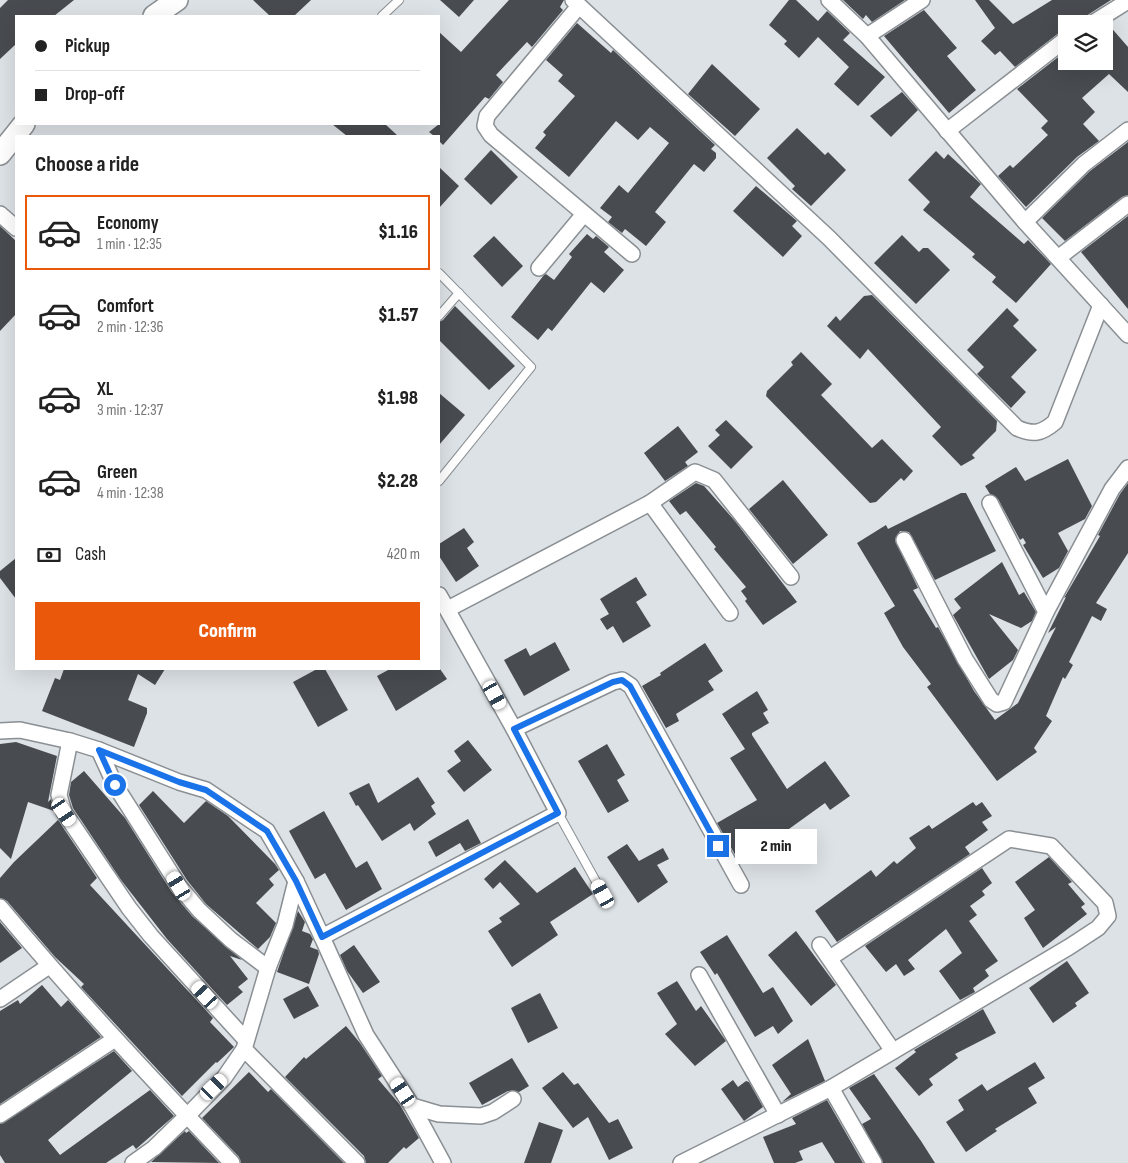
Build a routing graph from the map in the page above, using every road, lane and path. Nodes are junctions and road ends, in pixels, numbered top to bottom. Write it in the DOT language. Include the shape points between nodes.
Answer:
graph roads {
  1 [pos="176,0"];
  2 [pos="399,0"];
  3 [pos="829,0"];
  4 [pos="922,0"];
  5 [pos="1128,1"];
  6 [pos="576,3"];
  7 [pos="155,15"];
  8 [pos="383,15"];
  9 [pos="1105,15"];
  10 [pos="867,36"];
  11 [pos="1058,45"];
  12 [pos="23,125"];
  13 [pos="1128,130"];
  14 [pos="947,131"];
  15 [pos="15,135"];
  16 [pos="15,135"];
  17 [pos="0,154"];
  18 [pos="1128,204"];
  19 [pos="0,214"];
  20 [pos="584,214"];
  21 [pos="1025,222"];
  22 [pos="15,227"];
  23 [pos="632,254"];
  24 [pos="1058,258"];
  25 [pos="539,268"];
  26 [pos="440,274"];
  27 [pos="459,293"];
  28 [pos="1101,306"];
  29 [pos="440,315"];
  30 [pos="1128,335"];
  31 [pos="1128,468"];
  32 [pos="442,470"];
  33 [pos="990,503"];
  34 [pos="650,504"];
  35 [pos="904,540"];
  36 [pos="791,577"];
  37 [pos="440,597"];
  38 [pos="448,609"];
  39 [pos="1046,612"];
  40 [pos="730,614"];
  41 [pos="514,729"];
  42 [pos="0,731"];
  43 [pos="70,741"];
  44 [pos="99,750"];
  45 [pos="558,813"];
  46 [pos="296,881"];
  47 [pos="741,885"];
  48 [pos="603,894"];
  49 [pos="0,907"];
  50 [pos="322,937"];
  51 [pos="820,945"];
  52 [pos="830,958"];
  53 [pos="49,966"];
  54 [pos="268,968"];
  55 [pos="699,975"];
  56 [pos="0,999"];
  57 [pos="114,1039"];
  58 [pos="244,1044"];
  59 [pos="893,1050"];
  60 [pos="831,1088"];
  61 [pos="513,1099"];
  62 [pos="412,1106"];
  63 [pos="0,1115"];
  64 [pos="778,1115"];
  65 [pos="187,1116"];
  66 [pos="133,1163"];
  67 [pos="232,1163"];
  68 [pos="357,1163"];
  69 [pos="443,1163"];
  70 [pos="681,1163"];
  71 [pos="874,1163"];
  1 -- 7 [label="street"];
  2 -- 8 [label="lane"];
  3 -- 10 [label="street"];
  4 -- 10 [label="street"];
  5 -- 9 [label="street"];
  6 -- 20 [label="street" via="487,116 485,126 491,135"];
  6 -- 28 [label="street" via="829,238 1017,428 1030,433 1044,432 1055,422"];
  10 -- 14 [label="street"];
  11 -- 14 [label="street"];
  12 -- 15 [label="street"];
  13 -- 21 [label="street" via="1084,164"];
  14 -- 21 [label="street"];
  16 -- 17 [label="street"];
  18 -- 24 [label="street"];
  19 -- 22 [label="street"];
  20 -- 23 [label="street"];
  20 -- 25 [label="street"];
  21 -- 24 [label="street"];
  24 -- 28 [label="street"];
  26 -- 27 [label="lane"];
  27 -- 29 [label="lane"];
  27 -- 32 [label="lane" via="531,367"];
  28 -- 30 [label="street"];
  31 -- 39 [label="street" via="1112,489"];
  33 -- 39 [label="street"];
  34 -- 36 [label="street" via="695,472 714,480"];
  34 -- 38 [label="street"];
  34 -- 40 [label="street"];
  35 -- 39 [label="street" via="965,659 991,700 997,704 1004,702"];
  37 -- 38 [label="street"];
  38 -- 41 [label="street"];
  41 -- 45 [label="street"];
  41 -- 47 [label="street" via="622,680 630,686"];
  42 -- 43 [label="street" via="20,730"];
  43 -- 44 [label="street"];
  43 -- 58 [label="street" via="59,795 64,812 129,908"];
  44 -- 46 [label="street" via="206,790 267,831"];
  44 -- 54 [label="street" via="115,785 179,886 230,940"];
  45 -- 48 [label="lane"];
  45 -- 50 [label="street"];
  46 -- 50 [label="street"];
  46 -- 54 [label="street" via="285,925"];
  49 -- 53 [label="street"];
  50 -- 62 [label="street" via="366,1036"];
  51 -- 52 [label="street"];
  52 -- 59 [label="street"];
  52 -- 59 [label="street" via="1009,839 1051,846 1105,903 1108,916 1098,928"];
  53 -- 56 [label="street"];
  53 -- 57 [label="street"];
  54 -- 58 [label="street"];
  55 -- 64 [label="street"];
  57 -- 63 [label="street"];
  57 -- 65 [label="street"];
  58 -- 65 [label="street" via="224,1078"];
  58 -- 68 [label="street"];
  59 -- 60 [label="street"];
  60 -- 64 [label="street"];
  60 -- 71 [label="street"];
  61 -- 62 [label="street" via="481,1116 439,1114"];
  62 -- 69 [label="street"];
  64 -- 70 [label="street"];
  65 -- 66 [label="street"];
  65 -- 67 [label="street"];
}
